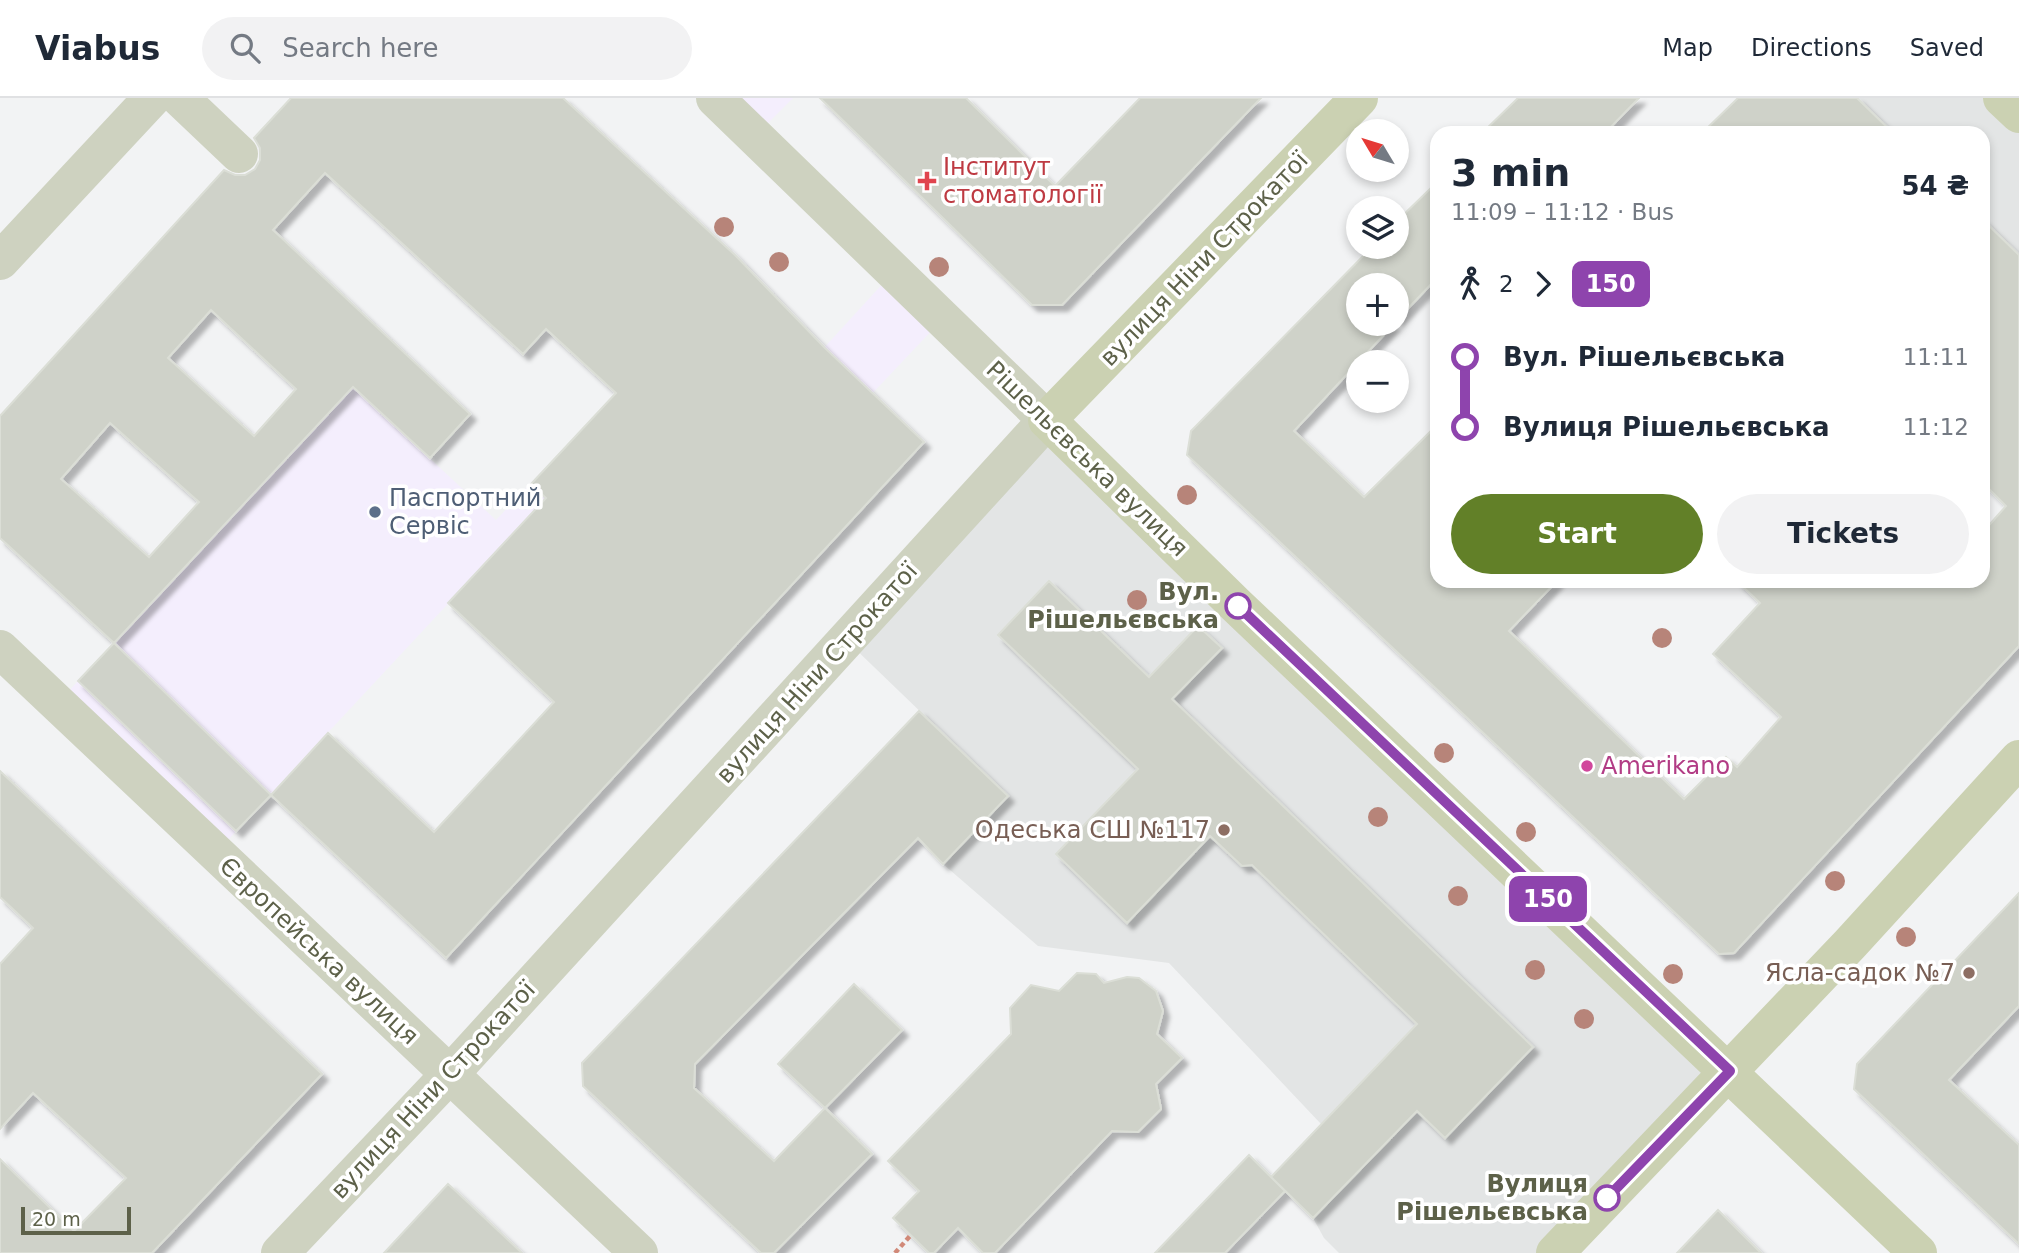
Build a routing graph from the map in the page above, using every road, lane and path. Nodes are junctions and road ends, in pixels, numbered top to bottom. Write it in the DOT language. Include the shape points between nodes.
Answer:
graph roads {
  1 [pos="152,98"];
  2 [pos="180,98"];
  3 [pos="715,98"];
  4 [pos="1359,98"];
  5 [pos="2002,98"];
  6 [pos="2019,114"];
  7 [pos="239,154"];
  8 [pos="0,261"];
  9 [pos="1047,420"];
  10 [pos="0,649"];
  11 [pos="2019,760"];
  12 [pos="1730,1071"];
  13 [pos="450,1074"];
  14 [pos="910,1236"];
  15 [pos="280,1253"];
  16 [pos="639,1253"];
  17 [pos="895,1253"];
  18 [pos="1555,1253"];
  19 [pos="1918,1253"];
  1 -- 8 [label="street"];
  2 -- 7 [label="street"];
  3 -- 9 [label="street, Рішельєвська вулиця"];
  4 -- 9 [label="main road, вулиця Ніни Строкатої"];
  5 -- 6 [label="main road"];
  9 -- 12 [label="main road, Рішельєвська вулиця" via="1236,605"];
  9 -- 13 [label="street, вулиця Ніни Строкатої"];
  10 -- 13 [label="street, Європейська вулиця"];
  11 -- 12 [label="main road"];
  12 -- 18 [label="main road"];
  12 -- 19 [label="main road, Рішельєвська вулиця"];
  13 -- 15 [label="street, вулиця Ніни Строкатої"];
  13 -- 16 [label="street, Європейська вулиця"];
  14 -- 17 [label="path"];
}
